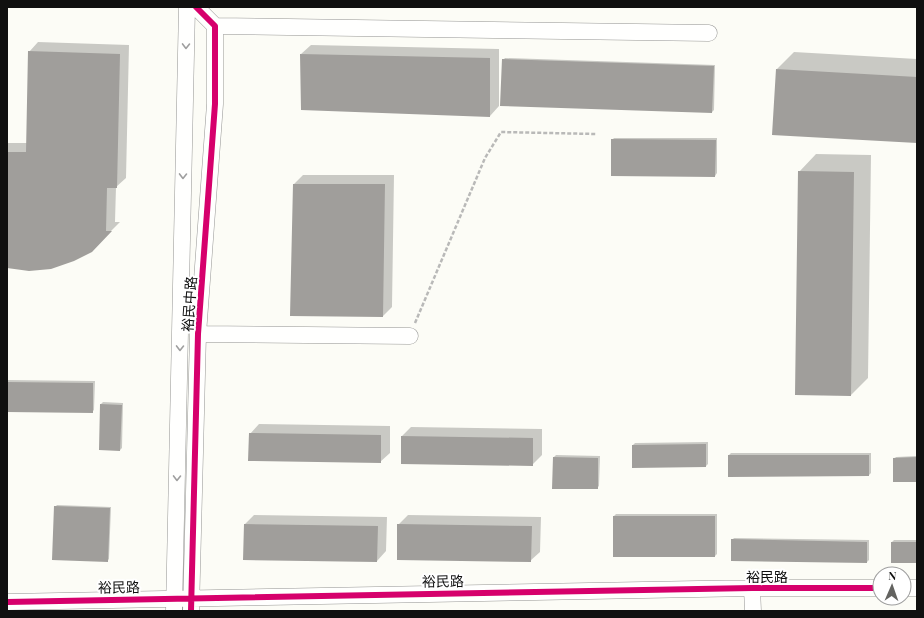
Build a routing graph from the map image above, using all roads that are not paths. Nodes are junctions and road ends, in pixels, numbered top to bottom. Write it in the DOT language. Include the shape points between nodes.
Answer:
graph roads {
  1 [pos="187,7"];
  2 [pos="196,7"];
  3 [pos="215,26"];
  4 [pos="709,34"];
  5 [pos="198,334"];
  6 [pos="410,336"];
  7 [pos="752,588"];
  8 [pos="872,588"];
  9 [pos="7,602"];
  10 [pos="174,604"];
  11 [pos="192,604"];
  12 [pos="753,611"];
  1 -- 10 [label="street, 裕民中路, one-way"];
  2 -- 3 [label="street"];
  3 -- 4 [label="street"];
  3 -- 5 [label="street, 裕民中路" via="215,104"];
  5 -- 6 [label="street"];
  5 -- 11 [label="street, 裕民中路"];
  7 -- 8 [label="street, 裕民路"];
  7 -- 11 [label="street, 裕民路"];
  7 -- 12 [label="street"];
  9 -- 10 [label="street, 裕民路"];
  10 -- 11 [label="street, 裕民路"];
}
